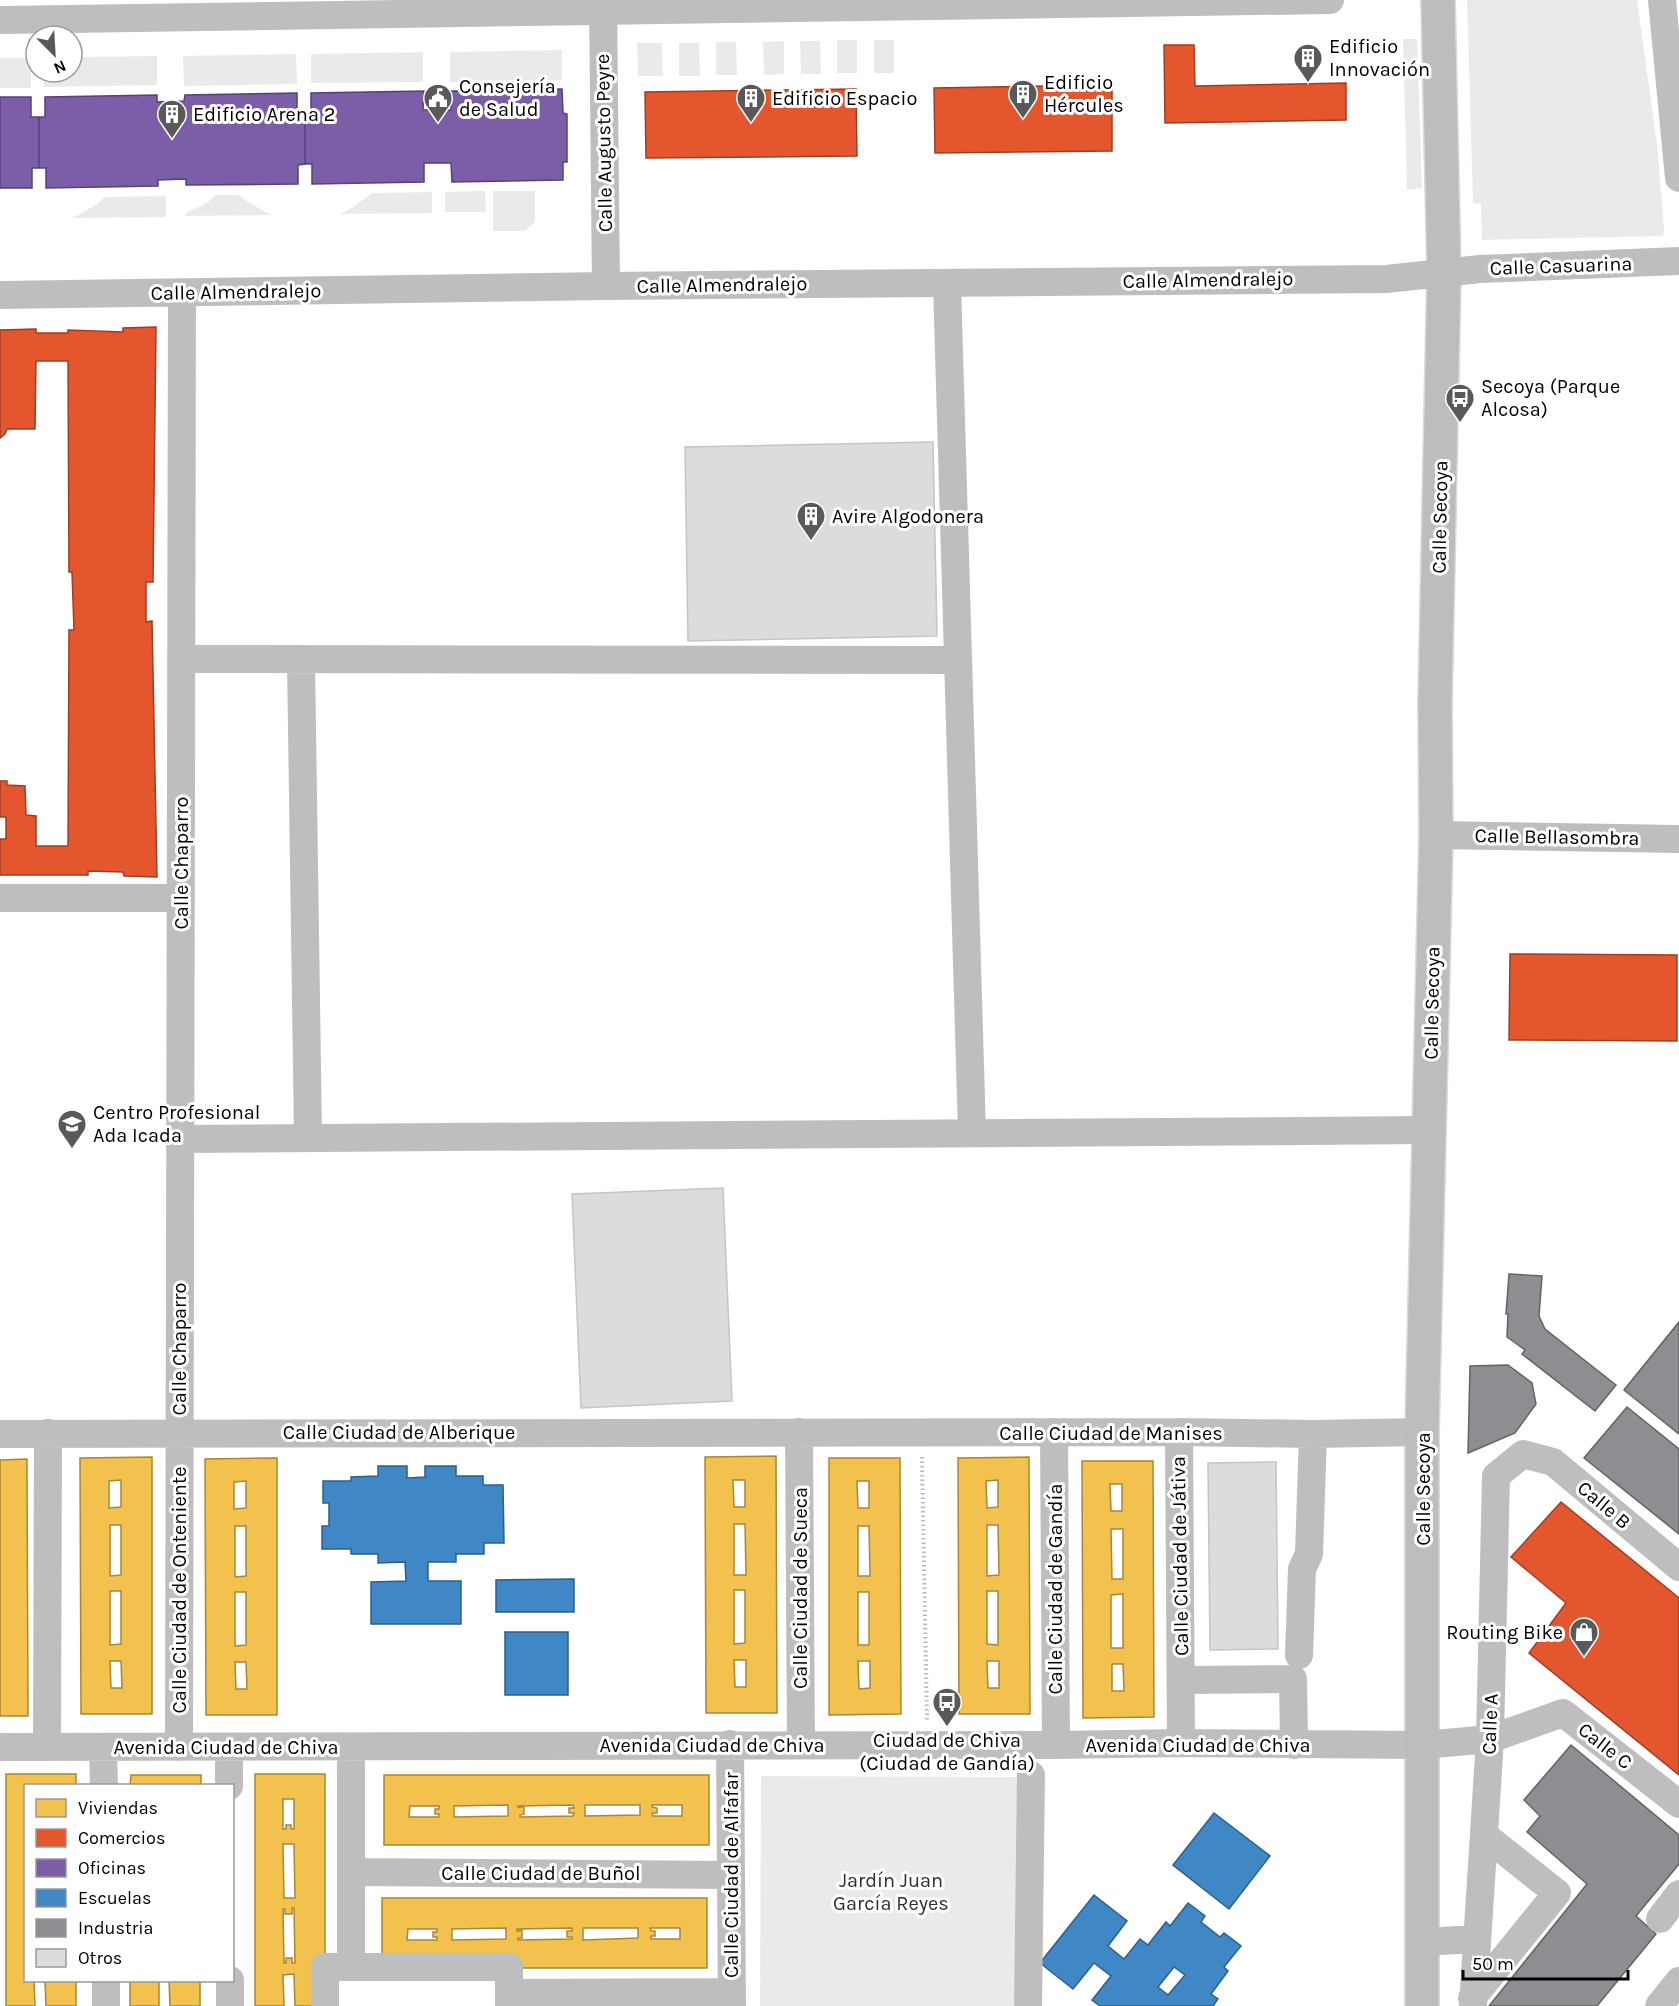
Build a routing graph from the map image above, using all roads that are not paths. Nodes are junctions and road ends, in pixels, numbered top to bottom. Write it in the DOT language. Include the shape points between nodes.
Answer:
graph roads {
  1 [pos="1330,0"];
  2 [pos="1438,0"];
  3 [pos="1162,1"];
  4 [pos="603,5"];
  5 [pos="1668,7"];
  6 [pos="0,20"];
  7 [pos="1678,163"];
  8 [pos="1679,261"];
  9 [pos="1444,273"];
  10 [pos="947,283"];
  11 [pos="606,286"];
  12 [pos="182,293"];
  13 [pos="0,294"];
  14 [pos="181,659"];
  15 [pos="302,659"];
  16 [pos="958,660"];
  17 [pos="1436,835"];
  18 [pos="1679,839"];
  19 [pos="0,898"];
  20 [pos="181,898"];
  21 [pos="1429,1130"];
  22 [pos="972,1133"];
  23 [pos="308,1138"];
  24 [pos="180,1139"];
  25 [pos="1054,1432"];
  26 [pos="1179,1432"];
  27 [pos="1422,1432"];
  28 [pos="48,1433"];
  29 [pos="0,1434"];
  30 [pos="1313,1434"];
  31 [pos="799,1446"];
  32 [pos="179,1447"];
  33 [pos="1523,1454"];
  34 [pos="1679,1567"];
  35 [pos="1299,1655"];
  36 [pos="1182,1680"];
  37 [pos="1490,1739"];
  38 [pos="1181,1743"];
  39 [pos="730,1744"];
  40 [pos="801,1745"];
  41 [pos="1056,1745"];
  42 [pos="1294,1745"];
  43 [pos="1423,1745"];
  44 [pos="0,1747"];
  45 [pos="47,1747"];
  46 [pos="104,1747"];
  47 [pos="179,1747"];
  48 [pos="229,1747"];
  49 [pos="351,1747"];
  50 [pos="1031,1775"];
  51 [pos="104,1784"];
  52 [pos="229,1784"];
  53 [pos="1679,1804"];
  54 [pos="1484,1834"];
  55 [pos="351,1872"];
  56 [pos="731,1875"];
  57 [pos="1679,1894"];
  58 [pos="1660,1919"];
  59 [pos="1477,1939"];
  60 [pos="1422,1942"];
  61 [pos="351,1967"];
  62 [pos="1679,1981"];
  63 [pos="106,1982"];
  64 [pos="230,1982"];
  65 [pos="732,1999"];
  66 [pos="509,2000"];
  67 [pos="1473,2002"];
  68 [pos="106,2006"];
  69 [pos="230,2006"];
  70 [pos="325,2006"];
  71 [pos="1028,2006"];
  72 [pos="1422,2006"];
  73 [pos="1659,2006"];
  1 -- 3 [label="street"];
  2 -- 9 [label="main road, Calle Secoya"];
  3 -- 4 [label="street"];
  4 -- 6 [label="street"];
  4 -- 11 [label="street, Calle Augusto Peyre"];
  5 -- 7 [label="street"];
  8 -- 9 [label="street, Calle Casuarina"];
  9 -- 10 [label="street, Calle Almendralejo" via="1386,279"];
  9 -- 17 [label="main road, Calle Secoya"];
  10 -- 11 [label="street, Calle Almendralejo"];
  10 -- 16 [label="street"];
  11 -- 12 [label="street, Calle Almendralejo"];
  12 -- 13 [label="street, Calle Almendralejo"];
  12 -- 14 [label="street, Calle Chaparro"];
  14 -- 15 [label="street"];
  14 -- 20 [label="street, Calle Chaparro"];
  15 -- 16 [label="street"];
  15 -- 23 [label="street"];
  16 -- 22 [label="street"];
  17 -- 18 [label="street, Calle Bellasombra"];
  17 -- 21 [label="main road, Calle Secoya"];
  19 -- 20 [label="street"];
  20 -- 24 [label="street, Calle Chaparro"];
  21 -- 22 [label="street"];
  21 -- 27 [label="main road, Calle Secoya"];
  22 -- 23 [label="street"];
  23 -- 24 [label="street"];
  24 -- 32 [label="street, Calle Chaparro"];
  25 -- 26 [label="street, Calle Ciudad de Manises"];
  25 -- 31 [label="street, Calle Ciudad de Manises" via="921,1432"];
  25 -- 41 [label="street, Calle Ciudad de Gandía"];
  26 -- 30 [label="street, Calle Ciudad de Manises"];
  26 -- 36 [label="street, Calle Ciudad de Játiva"];
  27 -- 30 [label="street, Calle Ciudad de Manises"];
  27 -- 43 [label="main road, Calle Secoya"];
  28 -- 29 [label="street, Calle Ciudad de Alberique"];
  28 -- 32 [label="street, Calle Ciudad de Alberique"];
  28 -- 45 [label="street"];
  30 -- 35 [label="street" via="1309,1554 1302,1569"];
  31 -- 32 [label="street, Calle Ciudad de Alberique"];
  31 -- 40 [label="street, Calle Ciudad de Sueca"];
  32 -- 47 [label="street, Calle Ciudad de Onteniente"];
  33 -- 34 [label="street, Calle B" via="1553,1462"];
  33 -- 37 [label="street, Calle A" via="1496,1476"];
  36 -- 38 [label="street, Calle Ciudad de Játiva"];
  36 -- 42 [label="street, Calle Ciudad de Játiva" via="1293,1679"];
  37 -- 43 [label="street, Avenida Ciudad de Chiva"];
  37 -- 53 [label="street, Calle C" via="1563,1713"];
  37 -- 54 [label="street, Calle A"];
  38 -- 41 [label="street, Avenida Ciudad de Chiva"];
  38 -- 42 [label="street, Avenida Ciudad de Chiva"];
  39 -- 40 [label="street, Avenida Ciudad de Chiva"];
  39 -- 49 [label="street, Avenida Ciudad de Chiva"];
  39 -- 56 [label="street, Calle Ciudad de Alfafar"];
  40 -- 41 [label="street, Avenida Ciudad de Chiva"];
  42 -- 43 [label="street, Avenida Ciudad de Chiva"];
  43 -- 60 [label="main road, Calle Secoya"];
  44 -- 45 [label="street, Avenida Ciudad de Chiva"];
  45 -- 46 [label="street, Avenida Ciudad de Chiva"];
  46 -- 47 [label="street, Avenida Ciudad de Chiva"];
  46 -- 51 [label="street"];
  47 -- 48 [label="street, Avenida Ciudad de Chiva"];
  48 -- 49 [label="street, Avenida Ciudad de Chiva"];
  48 -- 52 [label="street"];
  49 -- 55 [label="street"];
  50 -- 71 [label="street"];
  54 -- 59 [label="street, Calle A"];
  54 -- 67 [label="street" via="1557,1893"];
  55 -- 56 [label="street, Calle Ciudad de Buñol"];
  55 -- 61 [label="street"];
  56 -- 65 [label="street, Calle Ciudad de Alfafar"];
  57 -- 58 [label="street"];
  59 -- 60 [label="street"];
  59 -- 67 [label="street, Calle A"];
  60 -- 72 [label="main road, Calle Secoya"];
  61 -- 66 [label="street" via="509,1966"];
  61 -- 70 [label="street" via="325,1967"];
  62 -- 73 [label="street"];
  63 -- 68 [label="street"];
  64 -- 69 [label="street"];
  65 -- 66 [label="street"];
}
